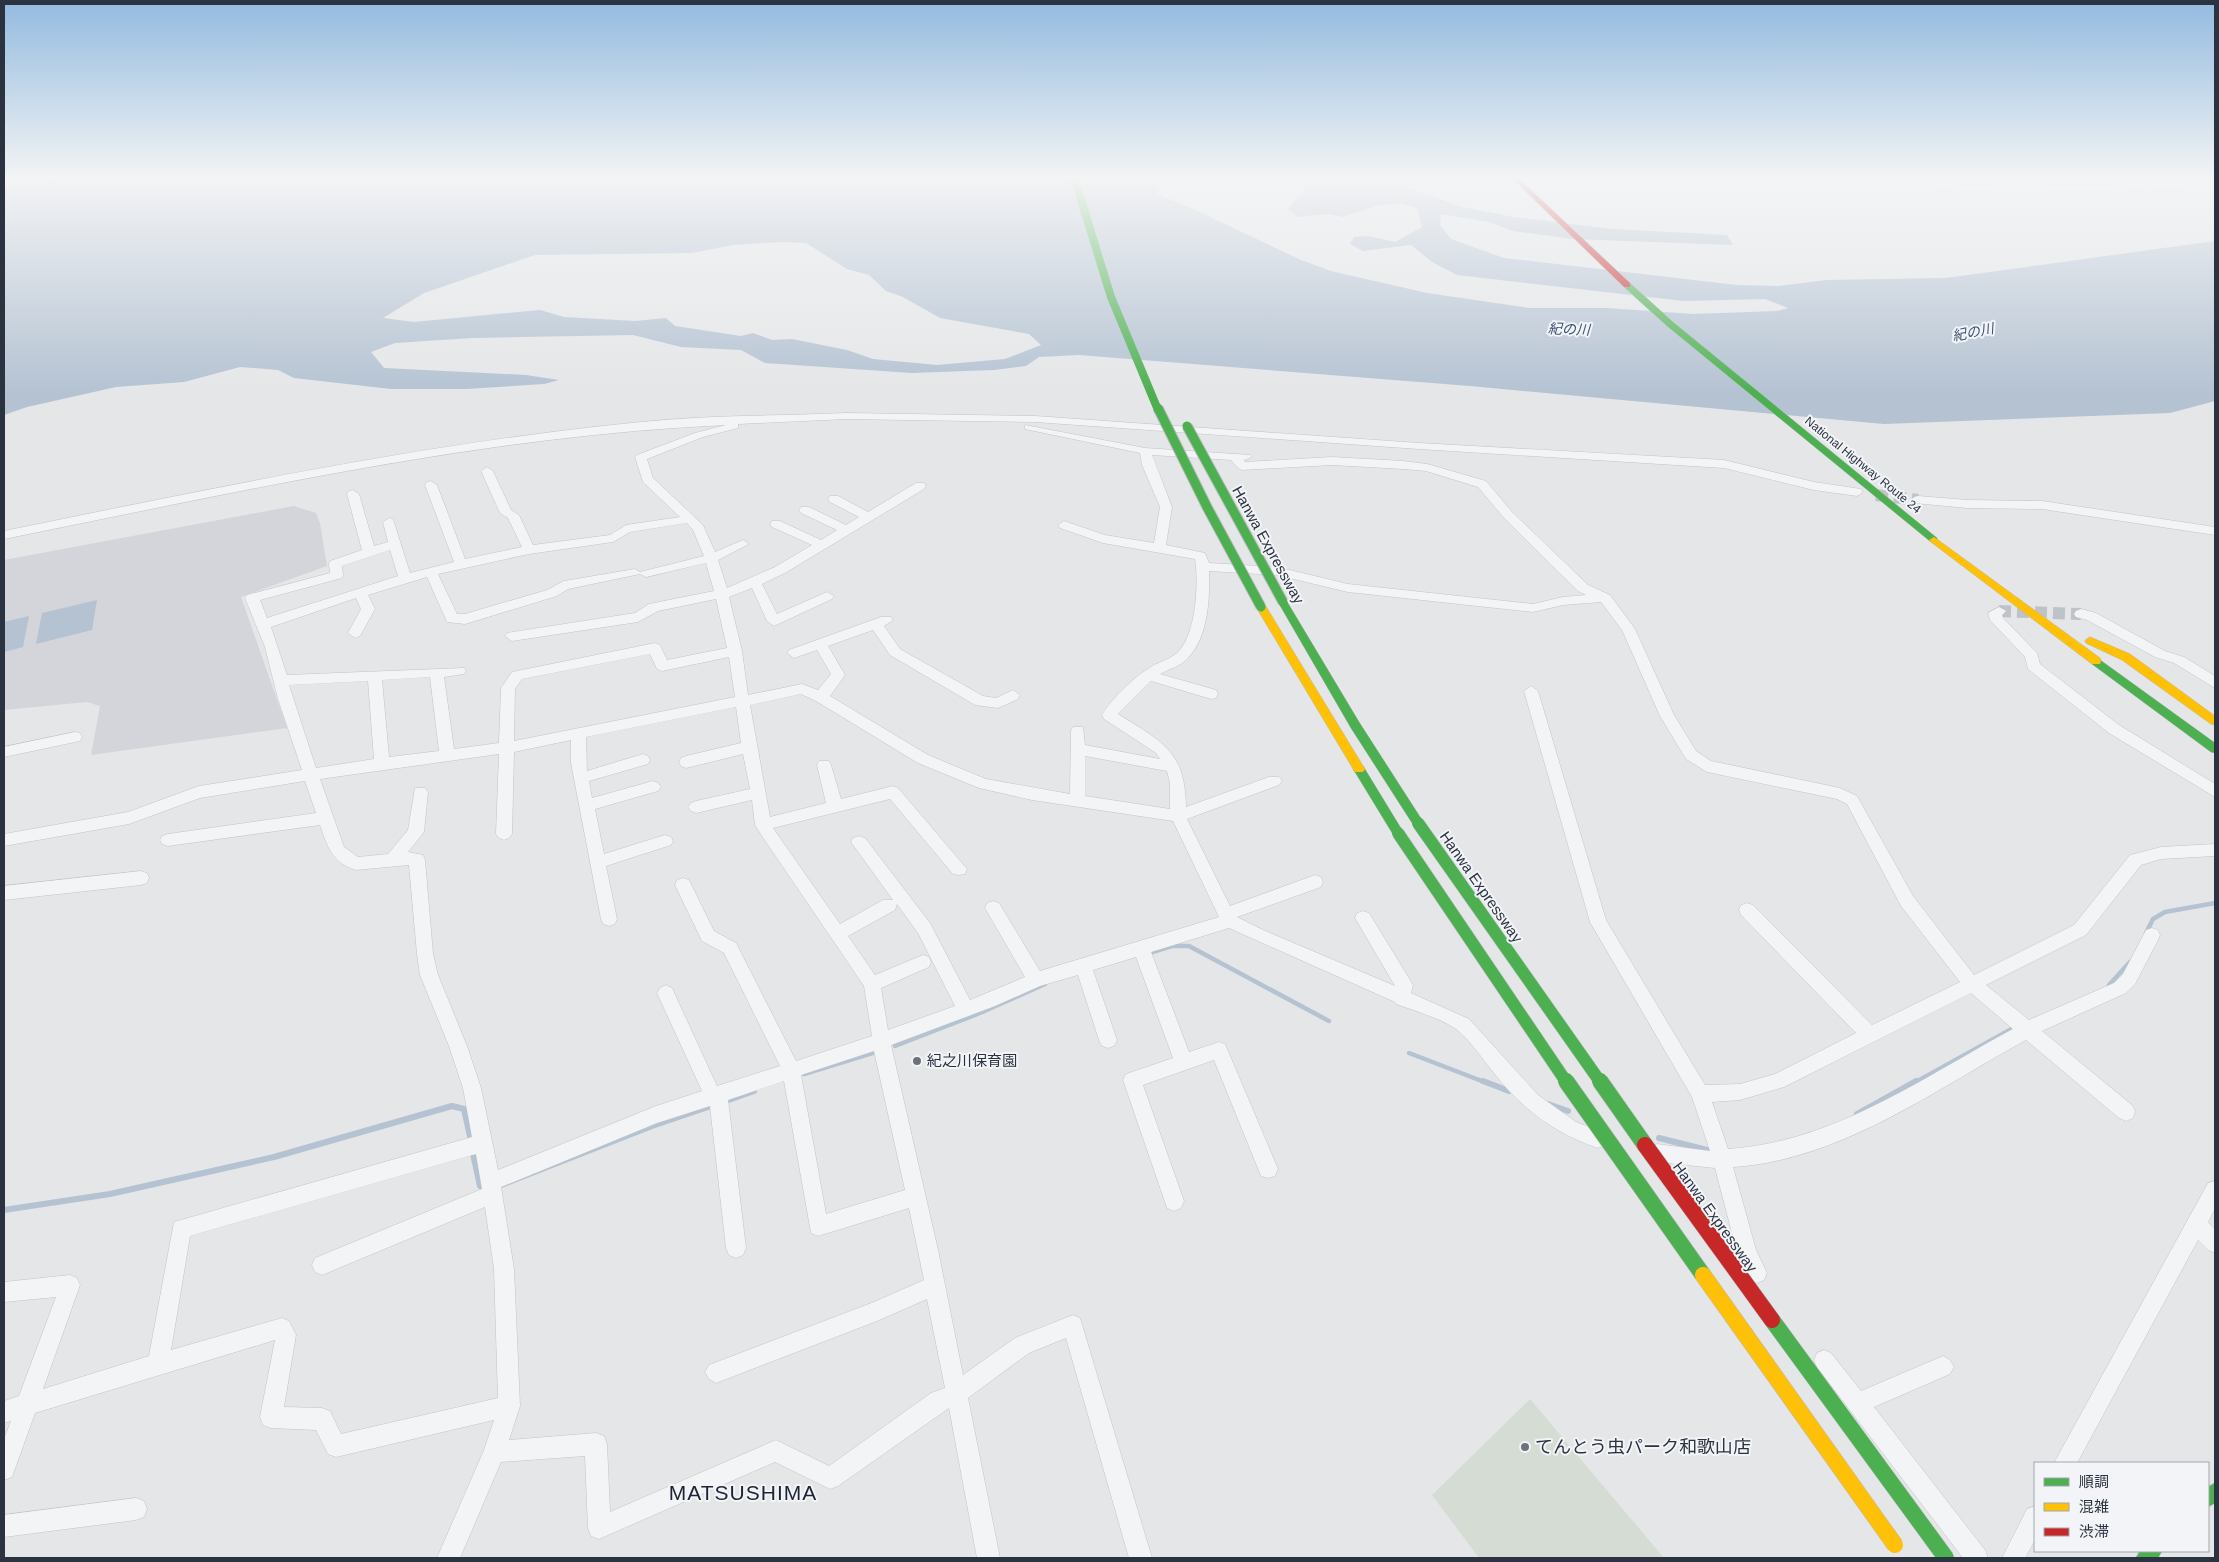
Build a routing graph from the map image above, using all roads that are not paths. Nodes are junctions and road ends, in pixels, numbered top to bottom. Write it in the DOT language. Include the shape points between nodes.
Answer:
graph roads {
  1 [pos="1096,250"];
  2 [pos="1589,250"];
  3 [pos="1605,250"];
  4 [pos="1181,413"];
  5 [pos="978,418"];
  6 [pos="743,419"];
  7 [pos="1419,446"];
  8 [pos="1145,451"];
  9 [pos="1235,457"];
  10 [pos="487,471"];
  11 [pos="431,485"];
  12 [pos="920,486"];
  13 [pos="1857,492"];
  14 [pos="353,494"];
  15 [pos="834,499"];
  16 [pos="1918,506"];
  17 [pos="805,510"];
  18 [pos="867,516"];
  19 [pos="690,519"];
  20 [pos="389,522"];
  21 [pos="776,524"];
  22 [pos="1064,525"];
  23 [pos="845,529"];
  24 [pos="2215,531"];
  25 [pos="4,535"];
  26 [pos="395,544"];
  27 [pos="743,544"];
  28 [pos="820,544"];
  29 [pos="1159,548"];
  30 [pos="529,550"];
  31 [pos="369,552"];
  32 [pos="711,558"];
  33 [pos="461,564"];
  34 [pos="1204,567"];
  35 [pos="430,572"];
  36 [pos="405,578"];
  37 [pos="755,582"];
  38 [pos="360,592"];
  39 [pos="722,595"];
  40 [pos="827,596"];
  41 [pos="1605,598"];
  42 [pos="1999,611"];
  43 [pos="2081,614"];
  44 [pos="2039,620"];
  45 [pos="264,624"];
  46 [pos="355,633"];
  47 [pos="512,636"];
  48 [pos="821,645"];
  49 [pos="735,651"];
  50 [pos="794,653"];
  51 [pos="459,671"];
  52 [pos="436,672"];
  53 [pos="1148,675"];
  54 [pos="375,676"];
  55 [pos="288,680"];
  56 [pos="2215,683"];
  57 [pos="1531,691"];
  58 [pos="1211,694"];
  59 [pos="1013,695"];
  60 [pos="820,697"];
  61 [pos="742,701"];
  62 [pos="2215,721"];
  63 [pos="1078,731"];
  64 [pos="579,733"];
  65 [pos="2215,733"];
  66 [pos="75,737"];
  67 [pos="506,748"];
  68 [pos="749,748"];
  69 [pos="1078,749"];
  70 [pos="2215,749"];
  71 [pos="4,752"];
  72 [pos="447,755"];
  73 [pos="643,760"];
  74 [pos="686,762"];
  75 [pos="2215,762"];
  76 [pos="382,763"];
  77 [pos="824,765"];
  78 [pos="1173,767"];
  79 [pos="312,774"];
  80 [pos="581,778"];
  81 [pos="1274,781"];
  82 [pos="652,787"];
  83 [pos="2215,791"];
  84 [pos="420,792"];
  85 [pos="758,794"];
  86 [pos="1077,800"];
  87 [pos="587,805"];
  88 [pos="696,807"];
  89 [pos="836,807"];
  90 [pos="1178,816"];
  91 [pos="326,818"];
  92 [pos="763,825"];
  93 [pos="504,834"];
  94 [pos="4,840"];
  95 [pos="168,840"];
  96 [pos="665,841"];
  97 [pos="859,842"];
  98 [pos="2215,850"];
  99 [pos="392,860"];
  100 [pos="598,862"];
  101 [pos="959,869"];
  102 [pos="141,878"];
  103 [pos="1315,882"];
  104 [pos="683,885"];
  105 [pos="4,893"];
  106 [pos="889,905"];
  107 [pos="993,908"];
  108 [pos="1747,910"];
  109 [pos="1228,917"];
  110 [pos="1363,918"];
  111 [pos="609,919"];
  112 [pos="838,934"];
  113 [pos="2152,934"];
  114 [pos="1142,952"];
  115 [pos="923,962"];
  116 [pos="1085,969"];
  117 [pos="1036,980"];
  118 [pos="1971,983"];
  119 [pos="872,984"];
  120 [pos="666,993"];
  121 [pos="1402,998"];
  122 [pos="966,1010"];
  123 [pos="2022,1026"];
  124 [pos="1870,1036"];
  125 [pos="883,1040"];
  126 [pos="1108,1040"];
  127 [pos="1184,1062"];
  128 [pos="792,1076"];
  129 [pos="1700,1094"];
  130 [pos="717,1099"];
  131 [pos="2126,1112"];
  132 [pos="475,1145"];
  133 [pos="1720,1154"];
  134 [pos="1268,1169"];
  135 [pos="492,1188"];
  136 [pos="2215,1190"];
  137 [pos="915,1197"];
  138 [pos="1174,1201"];
  139 [pos="2197,1224"];
  140 [pos="2215,1244"];
  141 [pos="736,1248"];
  142 [pos="322,1265"];
  143 [pos="935,1286"];
  144 [pos="4,1292"];
  145 [pos="158,1364"];
  146 [pos="1944,1366"];
  147 [pos="716,1372"];
  148 [pos="956,1394"];
  149 [pos="1858,1403"];
  150 [pos="27,1406"];
  151 [pos="509,1406"];
  152 [pos="4,1412"];
  153 [pos="494,1452"];
  154 [pos="2066,1462"];
  155 [pos="4,1469"];
  156 [pos="136,1509"];
  157 [pos="2034,1519"];
  158 [pos="4,1526"];
  159 [pos="1900,1552"];
  160 [pos="448,1558"];
  161 [pos="989,1558"];
  162 [pos="1142,1558"];
  163 [pos="1946,1558"];
  164 [pos="1977,1558"];
  165 [pos="2013,1558"];
  1 -- 159 [label="highway, bridge" via="1134,356 1172,440 1261,607 1398,833 1556,1067"];
  2 -- 44 [label="highway, National Highway Route 24" via="1670,324 1852,474"];
  3 -- 16 [label="highway, National Highway Route 24" via="1666,308 1872,476"];
  4 -- 163 [label="highway, Hanwa Expressway, bridge" via="1283,602 1350,717 1418,823 1700,1223"];
  5 -- 6 [label="street" via="846,416"];
  5 -- 7 [label="street" via="1035,419"];
  5 -- 8 [label="street"];
  6 -- 19 [label="street" via="732,427 699,435 641,457 647,479"];
  6 -- 25 [label="street" via="643,425 514,440 312,473"];
  7 -- 9 [label="street" via="1268,458"];
  7 -- 13 [label="street" via="1724,464 1814,486"];
  8 -- 9 [label="street"];
  8 -- 29 [label="street" via="1166,507"];
  9 -- 41 [label="street" via="1242,466 1332,461 1403,465 1427,468 1482,484 1508,516 1582,588"];
  10 -- 30 [label="street" via="506,513 513,515"];
  11 -- 33 [label="street"];
  12 -- 18 [label="street"];
  14 -- 31 [label="street"];
  15 -- 18 [label="street"];
  16 -- 24 [label="street" via="2042,505"];
  17 -- 23 [label="street"];
  18 -- 23 [label="street"];
  19 -- 30 [label="street" via="626,529 613,538"];
  19 -- 32 [label="street" via="699,528"];
  20 -- 26 [label="street"];
  21 -- 28 [label="street"];
  22 -- 29 [label="street" via="1103,539"];
  23 -- 28 [label="street"];
  26 -- 31 [label="street"];
  26 -- 36 [label="street"];
  27 -- 32 [label="street"];
  28 -- 37 [label="street"];
  29 -- 34 [label="street" via="1201,556"];
  30 -- 33 [label="street"];
  31 -- 45 [label="street" via="335,564 337,575 252,598"];
  32 -- 35 [label="street" via="564,585 552,593 465,619 452,619"];
  32 -- 39 [label="street"];
  33 -- 35 [label="street"];
  34 -- 41 [label="street" via="1277,571 1348,588 1533,608 1563,600"];
  34 -- 53 [label="street" via="1194,639 1184,654"];
  35 -- 36 [label="street"];
  36 -- 38 [label="street"];
  37 -- 39 [label="street"];
  37 -- 40 [label="street" via="774,621"];
  38 -- 45 [label="street"];
  38 -- 46 [label="street" via="368,609"];
  39 -- 47 [label="street" via="654,607 638,617"];
  39 -- 49 [label="street"];
  41 -- 118 [label="street" via="1628,628 1667,716 1691,756 1707,766 1840,794 1852,800 1907,901"];
  42 -- 83 [label="street" via="1995,613 1997,620 2032,656 2033,666 2114,729"];
  43 -- 56 [label="street" via="2091,616 2160,654 2179,660"];
  44 -- 70 [label="highway, National Highway Route 24"];
  44 -- 75 [label="highway" via="2071,655"];
  45 -- 79 [label="street" via="285,699"];
  48 -- 50 [label="street"];
  48 -- 59 [label="street" via="881,622 895,652 980,701 998,703"];
  48 -- 60 [label="street" via="838,675"];
  49 -- 61 [label="street"];
  49 -- 67 [label="street" via="662,666 655,648 517,675 508,688"];
  51 -- 52 [label="street"];
  52 -- 54 [label="street"];
  52 -- 72 [label="street"];
  53 -- 58 [label="street"];
  53 -- 78 [label="street" via="1109,715 1161,748"];
  54 -- 55 [label="street"];
  54 -- 76 [label="street"];
  57 -- 129 [label="street" via="1598,922"];
  60 -- 61 [label="street" via="802,689"];
  60 -- 86 [label="street" via="923,758 984,784"];
  61 -- 64 [label="street"];
  61 -- 68 [label="street"];
  62 -- 65 [label="highway" via="2126,658 2086,638"];
  63 -- 69 [label="street"];
  64 -- 67 [label="street"];
  64 -- 80 [label="street"];
  66 -- 71 [label="street"];
  67 -- 72 [label="street"];
  67 -- 93 [label="street"];
  68 -- 74 [label="street"];
  68 -- 85 [label="street"];
  69 -- 78 [label="street"];
  69 -- 86 [label="street"];
  72 -- 76 [label="street"];
  73 -- 80 [label="street"];
  76 -- 79 [label="street"];
  77 -- 89 [label="street"];
  78 -- 90 [label="street" via="1178,783"];
  79 -- 91 [label="street"];
  79 -- 94 [label="street" via="199,792 129,818"];
  80 -- 87 [label="street"];
  81 -- 90 [label="street"];
  82 -- 87 [label="street"];
  84 -- 99 [label="street" via="416,832"];
  85 -- 88 [label="street"];
  85 -- 92 [label="street"];
  86 -- 90 [label="street"];
  87 -- 100 [label="street"];
  89 -- 92 [label="street"];
  89 -- 101 [label="street" via="893,792"];
  90 -- 109 [label="street"];
  91 -- 95 [label="street"];
  91 -- 99 [label="street" via="337,851 343,857 356,864"];
  92 -- 112 [label="street"];
  96 -- 100 [label="street"];
  97 -- 122 [label="street" via="924,928"];
  98 -- 118 [label="street" via="2161,853 2136,860 2080,930"];
  99 -- 132 [label="street" via="417,860 429,975 472,1088"];
  100 -- 111 [label="street"];
  102 -- 105 [label="street"];
  103 -- 109 [label="street"];
  104 -- 128 [label="street" via="708,936 730,948"];
  106 -- 112 [label="street"];
  107 -- 117 [label="street"];
  108 -- 124 [label="street"];
  109 -- 114 [label="street"];
  109 -- 121 [label="street" via="1257,935"];
  110 -- 121 [label="street" via="1404,985"];
  112 -- 119 [label="street"];
  113 -- 123 [label="street" via="2129,979 2120,988"];
  114 -- 116 [label="street"];
  114 -- 127 [label="street"];
  115 -- 119 [label="street"];
  116 -- 117 [label="street"];
  116 -- 126 [label="street"];
  117 -- 122 [label="street"];
  118 -- 123 [label="street"];
  118 -- 124 [label="street"];
  119 -- 125 [label="street"];
  120 -- 130 [label="street"];
  121 -- 133 [label="street" via="1469,1028 1515,1086 1537,1107 1575,1132 1662,1154"];
  122 -- 125 [label="street"];
  123 -- 131 [label="street"];
  123 -- 133 [label="street" via="1852,1128 1779,1153"];
  124 -- 129 [label="street" via="1760,1088"];
  125 -- 128 [label="street"];
  125 -- 137 [label="street"];
  127 -- 134 [label="street" via="1219,1050"];
  127 -- 138 [label="street" via="1132,1080"];
  128 -- 130 [label="street"];
  128 -- 137 [label="street" via="818,1226"];
  129 -- 133 [label="street"];
  130 -- 135 [label="street" via="656,1116"];
  130 -- 141 [label="street"];
  132 -- 135 [label="street"];
  132 -- 145 [label="street" via="181,1229"];
  133 -- 149 [label="street" via="1753,1267"];
  135 -- 142 [label="street"];
  135 -- 151 [label="street" via="504,1268"];
  136 -- 139 [label="street"];
  137 -- 143 [label="street"];
  139 -- 140 [label="street"];
  139 -- 154 [label="street"];
  143 -- 147 [label="street"];
  143 -- 148 [label="street"];
  144 -- 150 [label="street" via="70,1285"];
  145 -- 150 [label="street"];
  145 -- 151 [label="street" via="282,1328 286,1335 271,1417 322,1419 336,1446"];
  146 -- 149 [label="street"];
  148 -- 153 [label="street" via="939,1402 830,1478 776,1451 599,1528 596,1444"];
  148 -- 161 [label="street"];
  148 -- 162 [label="street" via="1022,1345 1073,1325"];
  149 -- 164 [label="street"];
  150 -- 152 [label="street"];
  150 -- 155 [label="street"];
  151 -- 153 [label="street"];
  153 -- 160 [label="street"];
  156 -- 158 [label="street"];
  157 -- 165 [label="street"];
}
